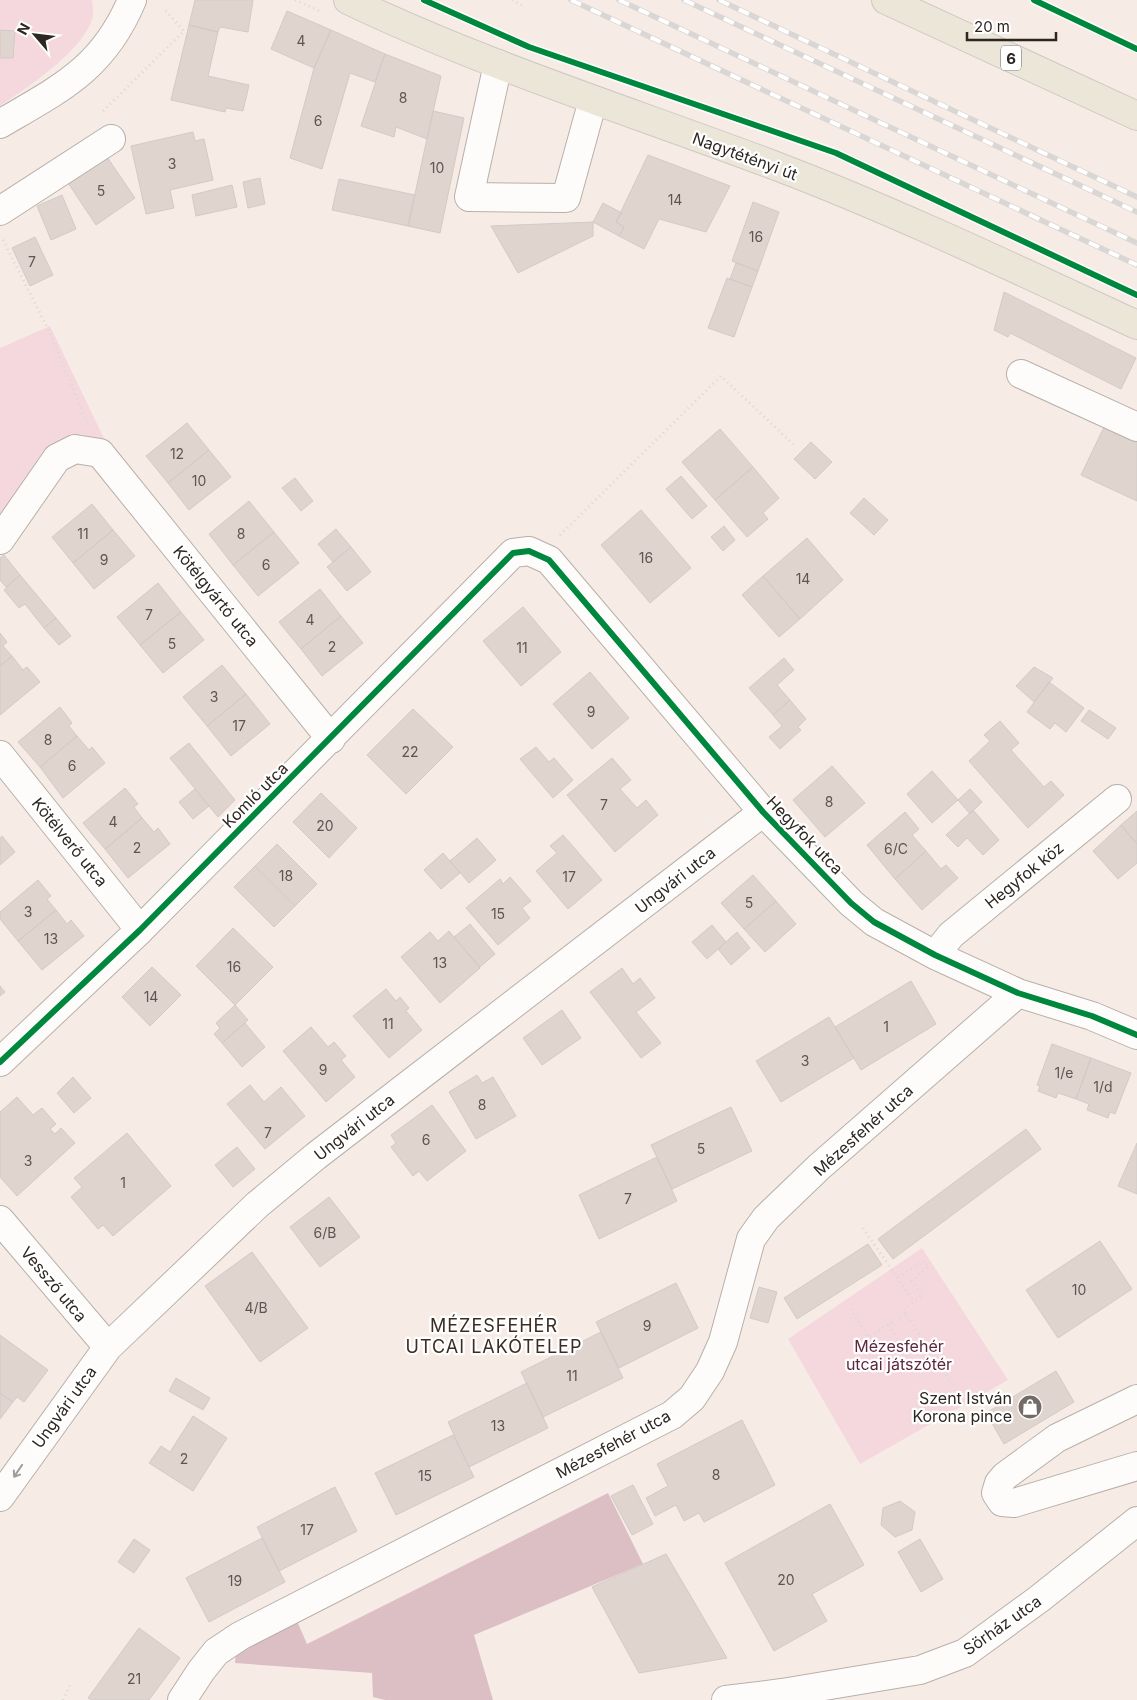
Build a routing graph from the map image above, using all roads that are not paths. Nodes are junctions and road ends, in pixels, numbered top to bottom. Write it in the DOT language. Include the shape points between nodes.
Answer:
graph roads {
  1 [pos="110,0"];
  2 [pos="132,0"];
  3 [pos="348,0"];
  4 [pos="886,0"];
  5 [pos="114,33"];
  6 [pos="498,64"];
  7 [pos="593,100"];
  8 [pos="1137,116"];
  9 [pos="0,124"];
  10 [pos="111,139"];
  11 [pos="0,212"];
  12 [pos="1137,325"];
  13 [pos="1021,374"];
  14 [pos="1137,426"];
  15 [pos="0,540"];
  16 [pos="529,551"];
  17 [pos="331,739"];
  18 [pos="0,755"];
  19 [pos="1118,799"];
  20 [pos="763,812"];
  21 [pos="140,930"];
  22 [pos="935,955"];
  23 [pos="1018,992"];
  24 [pos="1137,1035"];
  25 [pos="0,1062"];
  26 [pos="0,1220"];
  27 [pos="108,1347"];
  28 [pos="1137,1399"];
  29 [pos="1137,1466"];
  30 [pos="0,1498"];
  31 [pos="1137,1522"];
  32 [pos="182,1700"];
  33 [pos="726,1700"];
  1 -- 5 [label="street"];
  2 -- 5 [label="street"];
  3 -- 6 [label="main road, Nagytétényi út"];
  4 -- 8 [label="main road, 6"];
  5 -- 9 [label="street" via="101,53 70,83"];
  6 -- 7 [label="main road, Nagytétényi út"];
  6 -- 7 [label="street" via="469,197 566,198"];
  7 -- 12 [label="main road, Nagytétényi út" via="838,190"];
  10 -- 11 [label="street"];
  13 -- 14 [label="street"];
  15 -- 17 [label="street, Kötélgyártó utca" via="57,458 75,449 100,453"];
  16 -- 17 [label="street, Komló utca" via="513,553"];
  16 -- 20 [label="street, Hegyfok utca" via="549,560"];
  17 -- 21 [label="street, Komló utca"];
  18 -- 21 [label="street, Kötélverő utca"];
  19 -- 22 [label="street, Hegyfok köz" via="951,935"];
  20 -- 22 [label="street, Hegyfok utca" via="851,903 874,922"];
  20 -- 27 [label="street, Ungvári utca" via="308,1162 256,1205"];
  21 -- 25 [label="street, Komló utca"];
  22 -- 23 [label="street, Hegyfok utca"];
  23 -- 24 [label="street, Hegyfok utca" via="1092,1016"];
  23 -- 32 [label="street, Mézesfehér utca" via="766,1218 751,1239 723,1342 710,1371 692,1398 672,1415 240,1636 216,1652"];
  26 -- 27 [label="street, Vessző utca"];
  27 -- 30 [label="street, Ungvári utca, one-way"];
  28 -- 29 [label="street" via="1057,1438 1005,1476 996,1493 1002,1502 1014,1503"];
  31 -- 33 [label="street, Sörház utca" via="965,1653 920,1670"];
}
